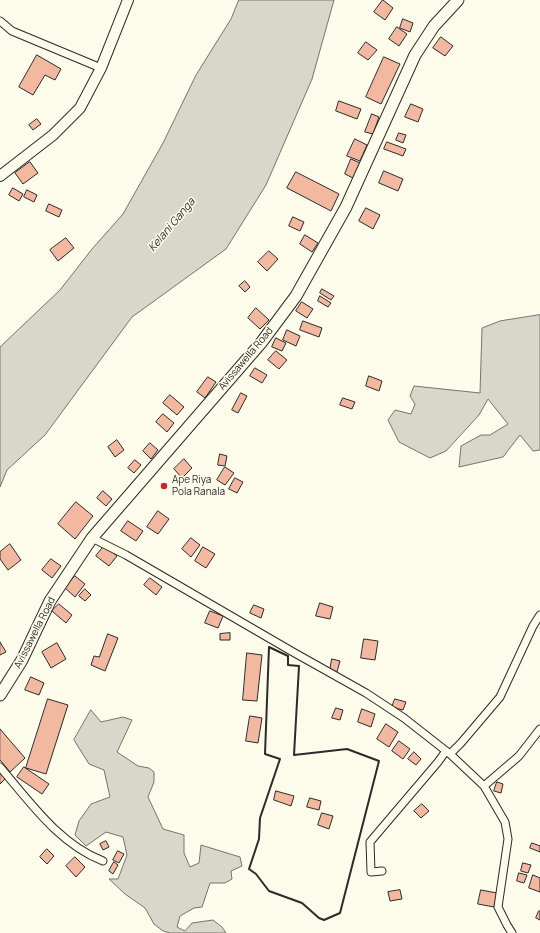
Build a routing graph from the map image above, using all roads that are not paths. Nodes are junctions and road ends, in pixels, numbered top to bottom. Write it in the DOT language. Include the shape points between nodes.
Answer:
graph roads {
  1 [pos="128,0"];
  2 [pos="458,0"];
  3 [pos="0,21"];
  4 [pos="101,68"];
  5 [pos="0,176"];
  6 [pos="92,538"];
  7 [pos="540,615"];
  8 [pos="0,695"];
  9 [pos="540,729"];
  10 [pos="448,752"];
  11 [pos="0,767"];
  12 [pos="484,786"];
  13 [pos="103,861"];
  14 [pos="382,871"];
  15 [pos="512,933"];
  1 -- 4 [label="street"];
  2 -- 6 [label="main road, Avissawella Road" via="434,26 415,55 346,207 296,296 261,343"];
  3 -- 4 [label="street" via="12,31"];
  4 -- 5 [label="street" via="80,108 53,135"];
  6 -- 8 [label="main road, Avissawella Road" via="50,601 22,660"];
  6 -- 10 [label="street" via="366,693"];
  7 -- 10 [label="street" via="500,697 462,743"];
  9 -- 12 [label="street" via="519,756"];
  10 -- 12 [label="street"];
  10 -- 14 [label="street" via="370,842 371,872"];
  11 -- 13 [label="street" via="53,828 90,856"];
  12 -- 15 [label="street" via="506,822 508,839 498,907"];
}
